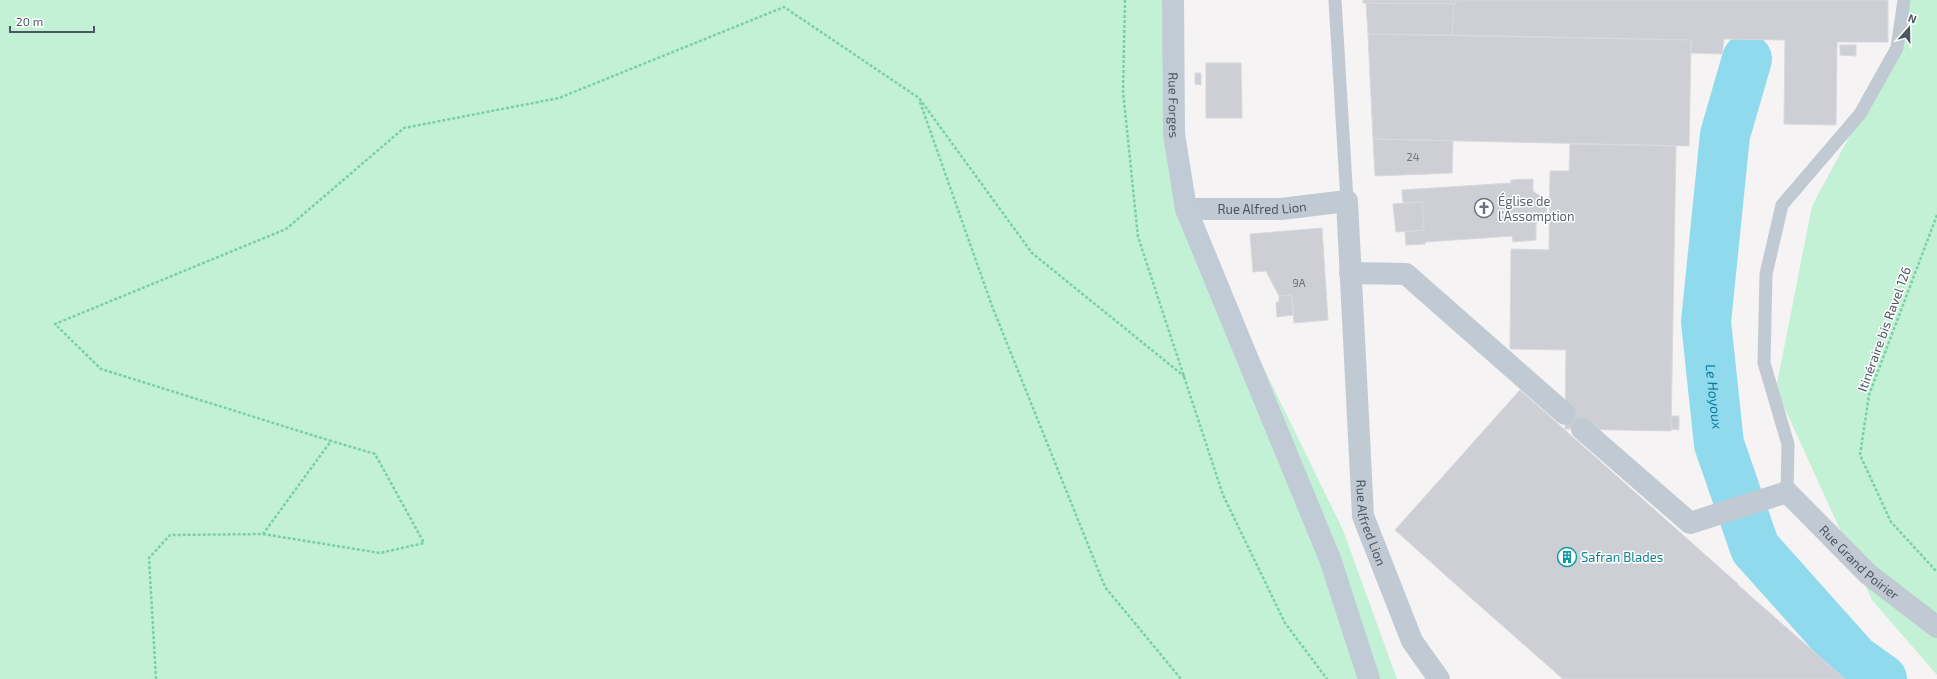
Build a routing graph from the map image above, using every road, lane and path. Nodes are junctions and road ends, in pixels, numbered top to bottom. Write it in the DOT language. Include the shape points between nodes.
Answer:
graph roads {
  1 [pos="1125,0"];
  2 [pos="1173,0"];
  3 [pos="1335,0"];
  4 [pos="1904,0"];
  5 [pos="919,98"];
  6 [pos="1347,201"];
  7 [pos="1186,209"];
  8 [pos="1937,215"];
  9 [pos="1350,273"];
  10 [pos="1185,377"];
  11 [pos="1565,414"];
  12 [pos="1582,429"];
  13 [pos="331,441"];
  14 [pos="1787,492"];
  15 [pos="263,534"];
  16 [pos="1937,572"];
  17 [pos="1937,627"];
  18 [pos="156,679"];
  19 [pos="1181,679"];
  20 [pos="1327,679"];
  21 [pos="1369,679"];
  22 [pos="1439,679"];
  1 -- 10 [label="path" via="1123,91 1138,237"];
  2 -- 7 [label="main road, Rue Forges" via="1174,134"];
  3 -- 6 [label="lane"];
  4 -- 14 [label="lane" via="1896,48 1860,114 1782,205 1766,274 1764,363 1788,444"];
  5 -- 10 [label="path" via="1032,253"];
  5 -- 13 [label="path" via="784,7 559,98 404,128 286,229 55,324 101,369"];
  5 -- 19 [label="path" via="992,306 1105,587"];
  6 -- 7 [label="street, Rue Alfred Lion" via="1281,209"];
  6 -- 9 [label="street, Rue Alfred Lion"];
  7 -- 21 [label="main road" via="1330,559"];
  8 -- 16 [label="path, Itinéraire bis Ravel 126" via="1869,395 1860,455 1891,522"];
  9 -- 11 [label="street" via="1406,274"];
  9 -- 22 [label="street, Rue Alfred Lion" via="1363,516 1412,641"];
  10 -- 20 [label="path" via="1224,495 1285,623"];
  12 -- 14 [label="street" via="1690,523"];
  13 -- 15 [label="path"];
  13 -- 15 [label="path" via="375,454 424,543 380,553"];
  14 -- 17 [label="street, Rue Grand Poirier" via="1868,574"];
  15 -- 18 [label="path" via="170,535 149,558"];
}
